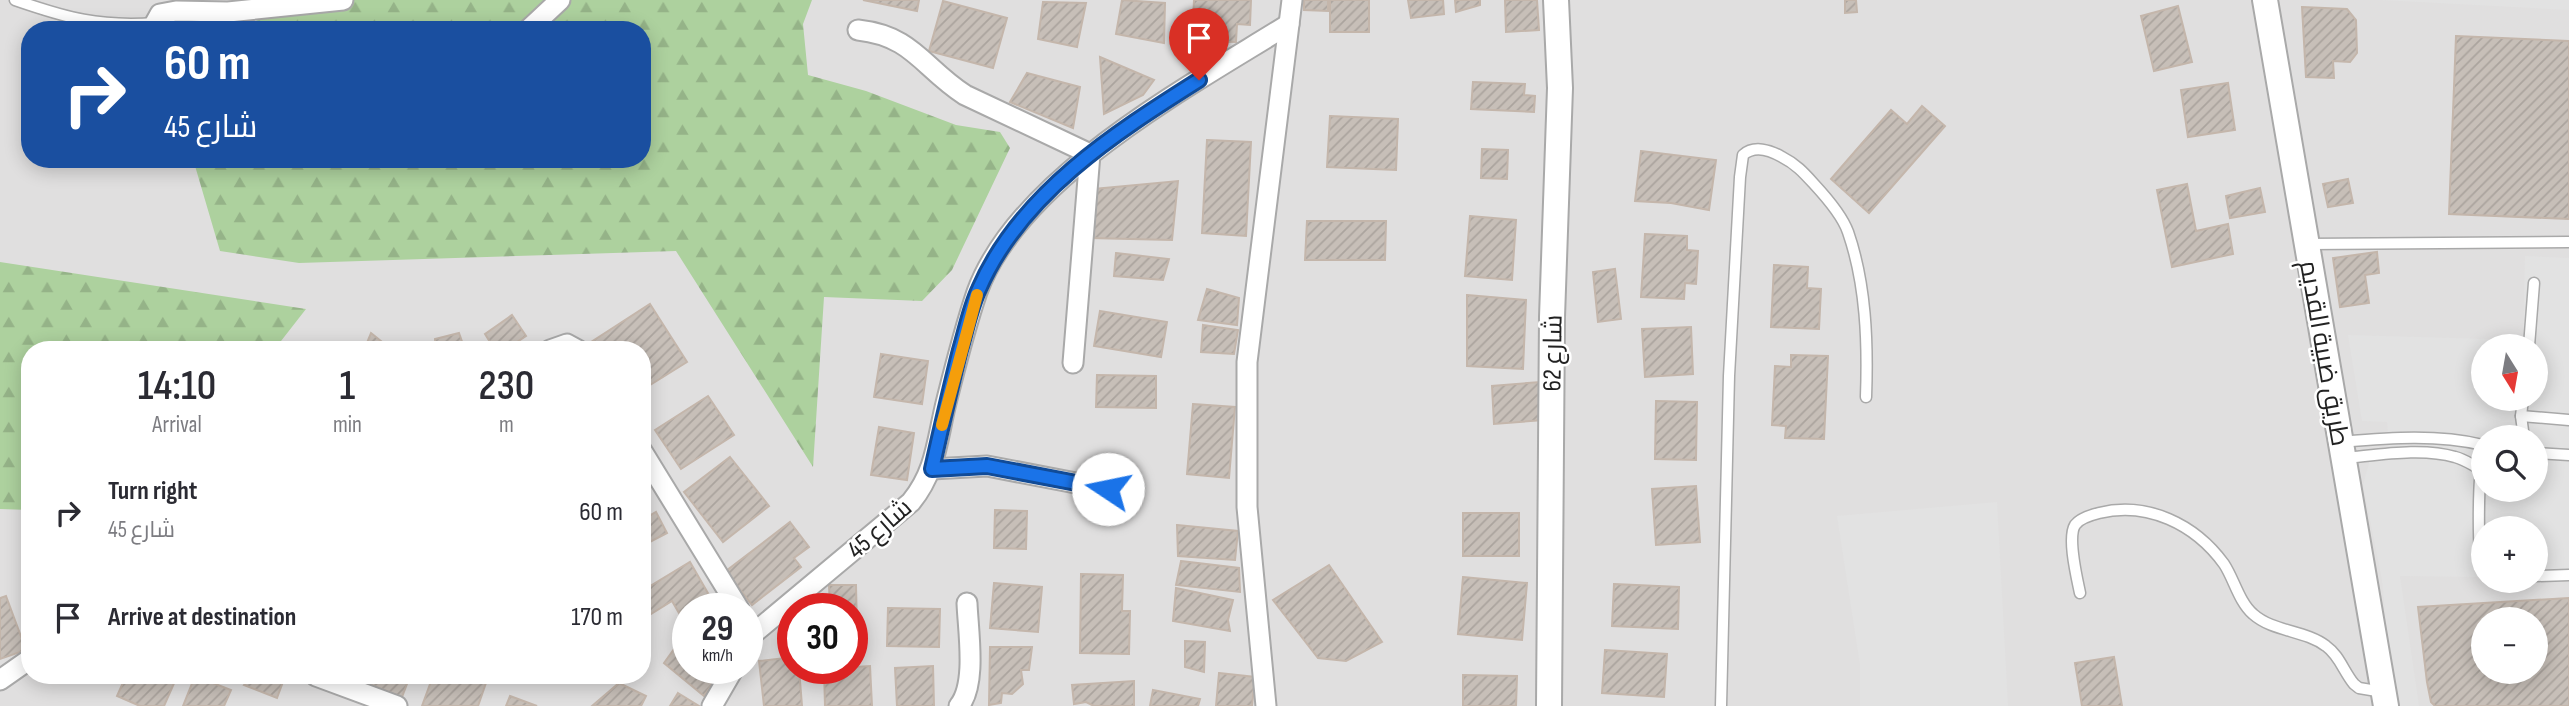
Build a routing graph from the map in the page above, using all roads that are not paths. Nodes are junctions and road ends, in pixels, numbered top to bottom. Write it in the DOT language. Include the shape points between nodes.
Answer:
graph roads {
  1 [pos="15,0"];
  2 [pos="342,0"];
  3 [pos="560,0"];
  4 [pos="1292,0"];
  5 [pos="1556,0"];
  6 [pos="2265,0"];
  7 [pos="82,21"];
  8 [pos="158,21"];
  9 [pos="538,21"];
  10 [pos="1289,24"];
  11 [pos="858,30"];
  12 [pos="1090,154"];
  13 [pos="2569,242"];
  14 [pos="2307,244"];
  15 [pos="2534,283"];
  16 [pos="2530,334"];
  17 [pos="1073,363"];
  18 [pos="1866,397"];
  19 [pos="2522,411"];
  20 [pos="2521,416"];
  21 [pos="2569,420"];
  22 [pos="2522,425"];
  23 [pos="2471,443"];
  24 [pos="2342,450"];
  25 [pos="2548,454"];
  26 [pos="2569,455"];
  27 [pos="2471,462"];
  28 [pos="651,466"];
  29 [pos="932,469"];
  30 [pos="1108,489"];
  31 [pos="2569,575"];
  32 [pos="2548,576"];
  33 [pos="729,593"];
  34 [pos="2080,593"];
  35 [pos="967,603"];
  36 [pos="763,623"];
  37 [pos="21,665"];
  38 [pos="0,680"];
  39 [pos="338,684"];
  40 [pos="725,684"];
  41 [pos="2385,699"];
  42 [pos="397,706"];
  43 [pos="712,706"];
  44 [pos="718,706"];
  45 [pos="959,706"];
  46 [pos="1266,706"];
  47 [pos="1549,706"];
  48 [pos="1721,706"];
  1 -- 7 [label="lane"];
  2 -- 8 [label="street" via="228,12 176,11 160,14"];
  3 -- 9 [label="street"];
  4 -- 10 [label="street"];
  5 -- 47 [label="street, شارع 62" via="1560,88 1552,317"];
  6 -- 14 [label="street, طريق ضبية القديم"];
  10 -- 12 [label="street, شارع 45"];
  10 -- 46 [label="street" via="1247,362 1247,507"];
  11 -- 12 [label="street" via="891,37 965,95"];
  12 -- 17 [label="street"];
  12 -- 29 [label="street, شارع 45" via="1019,223 978,289"];
  13 -- 14 [label="lane"];
  14 -- 24 [label="street, طريق ضبية القديم"];
  15 -- 16 [label="lane"];
  18 -- 48 [label="lane" via="1868,345 1848,230 1798,166 1765,150 1749,150 1743,155 1740,177 1729,376"];
  19 -- 20 [label="lane"];
  20 -- 21 [label="lane"];
  20 -- 22 [label="lane"];
  23 -- 24 [label="lane" via="2398,437"];
  24 -- 27 [label="lane" via="2446,455"];
  24 -- 41 [label="street, طريق ضبية القديم"];
  25 -- 26 [label="lane"];
  28 -- 33 [label="street"];
  29 -- 30 [label="street" via="987,466"];
  29 -- 36 [label="street, شارع 45" via="911,502"];
  31 -- 32 [label="lane"];
  34 -- 41 [label="lane" via="2073,555 2076,524 2113,510 2167,516 2200,537 2224,564 2254,616 2327,646 2354,684"];
  35 -- 45 [label="street" via="969,684"];
  37 -- 38 [label="street"];
  39 -- 42 [label="street"];
  40 -- 43 [label="street"];
  43 -- 44 [label="street"];
}
